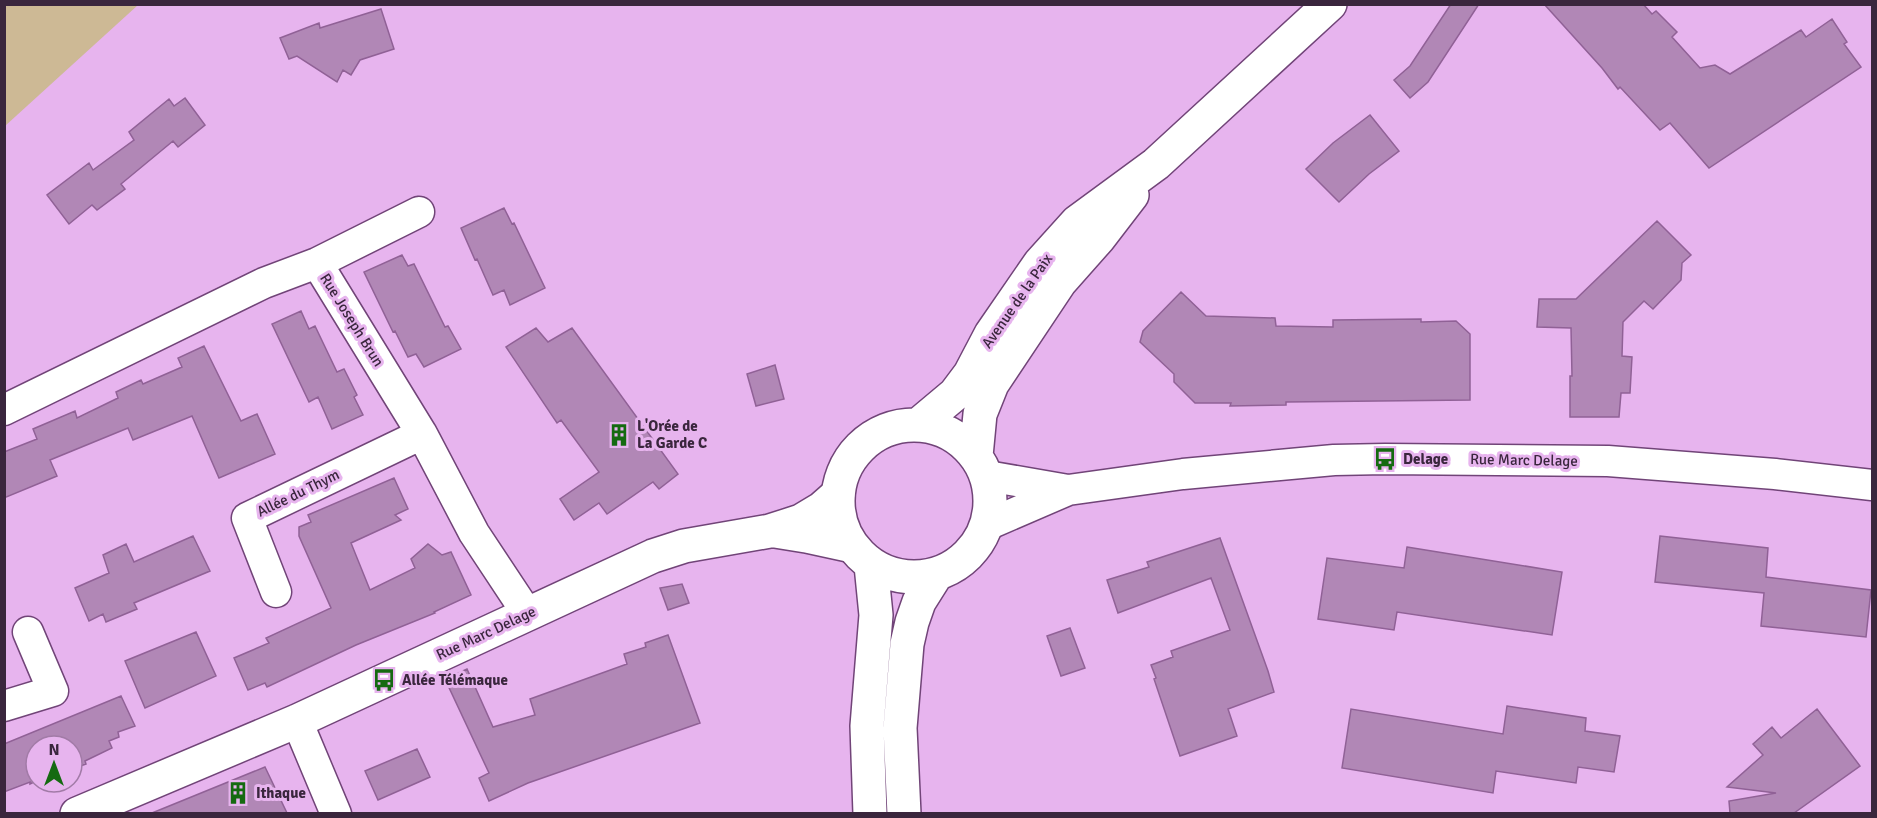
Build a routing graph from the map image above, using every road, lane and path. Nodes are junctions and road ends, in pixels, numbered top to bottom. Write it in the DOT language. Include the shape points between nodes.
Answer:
graph roads {
  1 [pos="1330,4"];
  2 [pos="1156,164"];
  3 [pos="419,212"];
  4 [pos="317,262"];
  5 [pos="11,403"];
  6 [pos="918,425"];
  7 [pos="422,434"];
  8 [pos="981,466"];
  9 [pos="1872,485"];
  10 [pos="1068,490"];
  11 [pos="838,494"];
  12 [pos="987,525"];
  13 [pos="770,531"];
  14 [pos="862,555"];
  15 [pos="936,574"];
  16 [pos="276,592"];
  17 [pos="527,613"];
  18 [pos="27,632"];
  19 [pos="4,706"];
  20 [pos="297,721"];
  21 [pos="77,813"];
  22 [pos="336,813"];
  23 [pos="870,813"];
  24 [pos="904,813"];
  1 -- 2 [label="main road, Avenue de la Paix"];
  2 -- 6 [label="main road, Avenue de la Paix" via="1077,222 1040,263 960,388"];
  2 -- 8 [label="main road, Avenue de la Paix" via="1100,238 1060,282 992,384 980,414"];
  3 -- 4 [label="street"];
  4 -- 5 [label="street, Rue Joseph Brun" via="264,283"];
  4 -- 7 [label="street, Rue Joseph Brun"];
  6 -- 8 [label="main road" via="935,428 965,443"];
  6 -- 11 [label="main road" via="900,426 864,444 850,459"];
  7 -- 16 [label="street, Allée du Thym" via="247,518"];
  7 -- 17 [label="street, Rue Joseph Brun" via="474,533"];
  8 -- 10 [label="street, Rue Marc Delage"];
  8 -- 12 [label="main road" via="990,492"];
  9 -- 10 [label="street, Rue Marc Delage" via="1752,471 1608,461 1385,459 1277,464"];
  10 -- 12 [label="street, Rue Marc Delage"];
  11 -- 13 [label="main road, Rue Marc Delage" via="801,521"];
  11 -- 14 [label="main road" via="843,530"];
  12 -- 15 [label="main road" via="976,546 958,564"];
  13 -- 14 [label="main road, Rue Marc Delage" via="806,536"];
  13 -- 17 [label="main road, Rue Marc Delage" via="684,546 653,556"];
  14 -- 15 [label="main road" via="892,574 914,578"];
  14 -- 23 [label="main road" via="876,615 867,726"];
  15 -- 24 [label="main road" via="919,602 908,644 900,728"];
  17 -- 20 [label="main road, Rue Marc Delage"];
  18 -- 19 [label="street" via="53,691"];
  20 -- 21 [label="main road, Rue Marc Delage"];
  20 -- 22 [label="street"];
}
